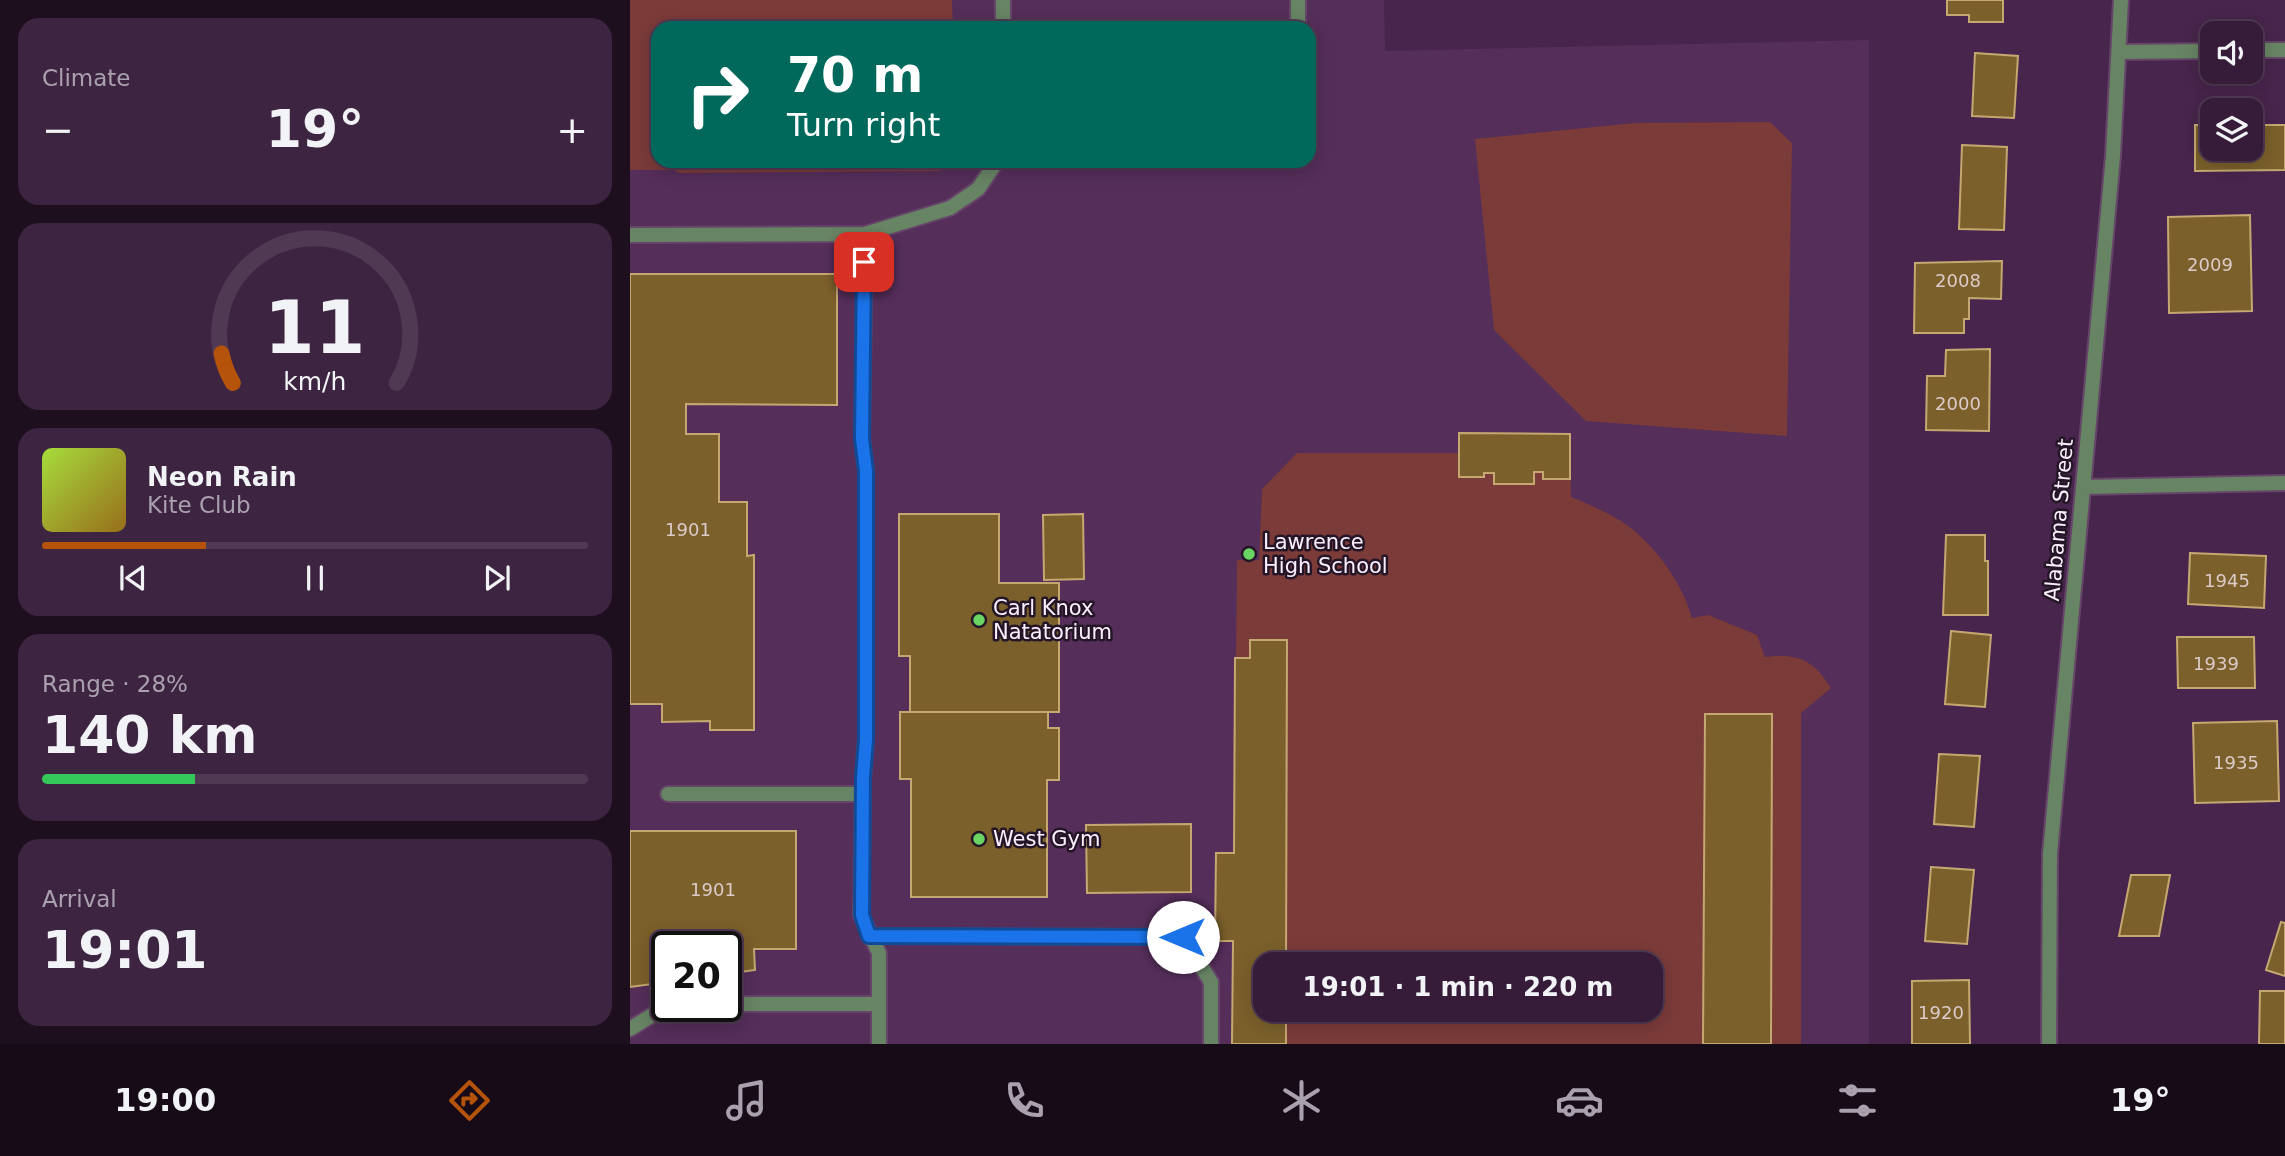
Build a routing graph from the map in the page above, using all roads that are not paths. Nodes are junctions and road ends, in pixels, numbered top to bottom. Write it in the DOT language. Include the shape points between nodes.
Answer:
graph roads {
  1 [pos="1003,0"];
  2 [pos="1298,0"];
  3 [pos="2121,0"];
  4 [pos="1003,21"];
  5 [pos="1298,21"];
  6 [pos="2263,50"];
  7 [pos="2285,50"];
  8 [pos="2200,51"];
  9 [pos="2119,52"];
  10 [pos="992,168"];
  11 [pos="630,234"];
  12 [pos="865,234"];
  13 [pos="2285,483"];
  14 [pos="2083,487"];
  15 [pos="668,794"];
  16 [pos="862,794"];
  17 [pos="869,936"];
  18 [pos="742,1004"];
  19 [pos="879,1004"];
  20 [pos="651,1016"];
  21 [pos="630,1029"];
  22 [pos="878,1044"];
  23 [pos="1211,1044"];
  24 [pos="2049,1044"];
  1 -- 4 [label="street"];
  2 -- 5 [label="street"];
  3 -- 9 [label="street, Alabama Street"];
  6 -- 7 [label="street"];
  8 -- 9 [label="street"];
  9 -- 14 [label="street, Alabama Street"];
  10 -- 12 [label="street" via="978,189 950,208"];
  11 -- 12 [label="street"];
  12 -- 16 [label="street" via="866,740"];
  13 -- 14 [label="street"];
  14 -- 24 [label="street, Alabama Street" via="2050,854"];
  15 -- 16 [label="street"];
  16 -- 17 [label="street" via="862,915"];
  17 -- 19 [label="street" via="879,953"];
  17 -- 23 [label="street" via="1183,937 1211,982"];
  18 -- 19 [label="street"];
  19 -- 22 [label="street"];
  20 -- 21 [label="street"];
}
